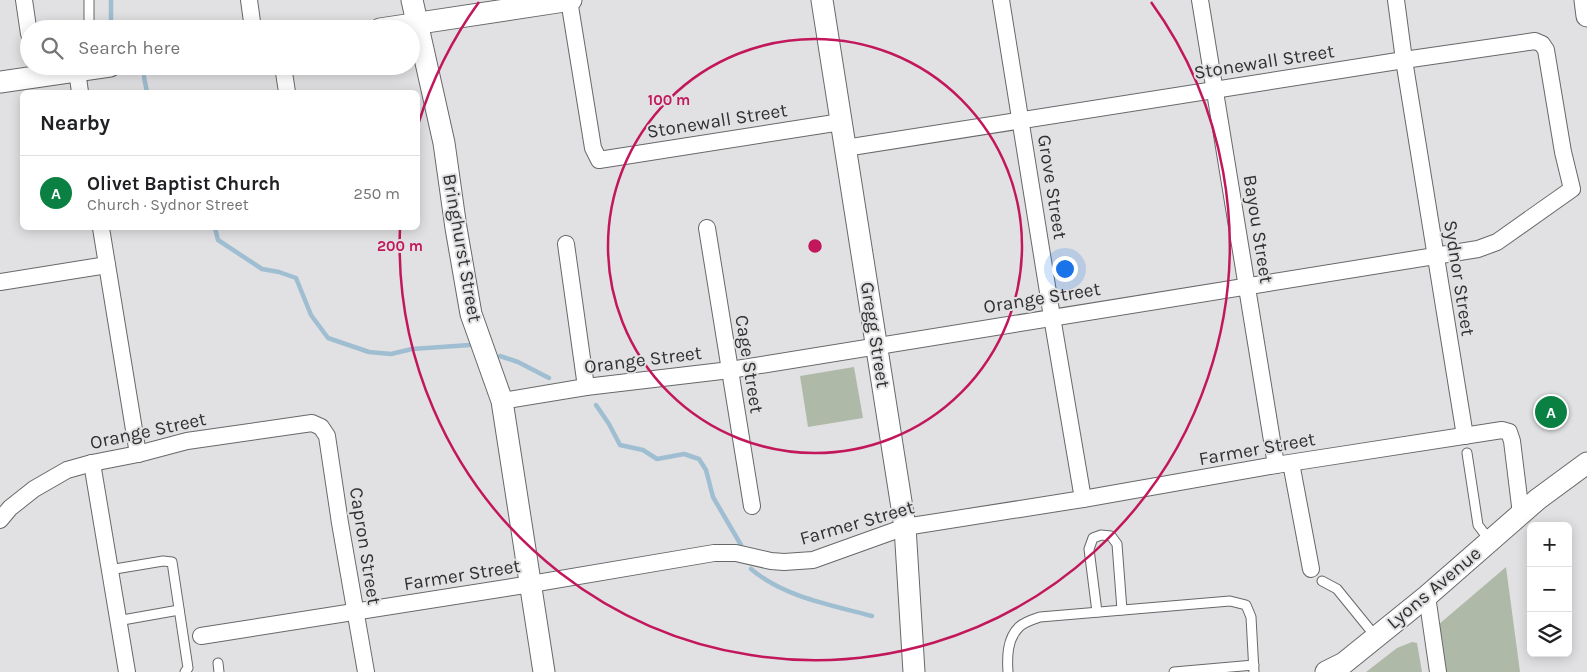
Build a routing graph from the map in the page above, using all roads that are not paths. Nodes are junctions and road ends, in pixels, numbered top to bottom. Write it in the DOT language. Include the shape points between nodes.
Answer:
graph roads {
  1 [pos="24,0"];
  2 [pos="90,0"];
  3 [pos="248,0"];
  4 [pos="412,0"];
  5 [pos="570,0"];
  6 [pos="822,0"];
  7 [pos="1001,0"];
  8 [pos="1200,0"];
  9 [pos="1396,0"];
  10 [pos="1585,0"];
  11 [pos="1587,16"];
  12 [pos="27,20"];
  13 [pos="90,20"];
  14 [pos="251,20"];
  15 [pos="416,20"];
  16 [pos="420,23"];
  17 [pos="420,36"];
  18 [pos="1404,60"];
  19 [pos="24,75"];
  20 [pos="88,75"];
  21 [pos="284,75"];
  22 [pos="0,82"];
  23 [pos="81,90"];
  24 [pos="287,90"];
  25 [pos="1215,90"];
  26 [pos="1021,121"];
  27 [pos="841,122"];
  28 [pos="845,148"];
  29 [pos="1572,189"];
  30 [pos="707,228"];
  31 [pos="101,230"];
  32 [pos="566,244"];
  33 [pos="1435,255"];
  34 [pos="107,265"];
  35 [pos="0,282"];
  36 [pos="1247,285"];
  37 [pos="1052,317"];
  38 [pos="876,346"];
  39 [pos="730,370"];
  40 [pos="586,387"];
  41 [pos="502,401"];
  42 [pos="321,427"];
  43 [pos="1465,436"];
  44 [pos="1587,446"];
  45 [pos="1467,453"];
  46 [pos="138,454"];
  47 [pos="92,463"];
  48 [pos="1587,463"];
  49 [pos="1284,464"];
  50 [pos="1083,499"];
  51 [pos="1538,499"];
  52 [pos="752,506"];
  53 [pos="1521,514"];
  54 [pos="0,520"];
  55 [pos="905,527"];
  56 [pos="1490,541"];
  57 [pos="109,570"];
  58 [pos="1316,575"];
  59 [pos="531,584"];
  60 [pos="1427,596"];
  61 [pos="179,610"];
  62 [pos="1122,610"];
  63 [pos="355,611"];
  64 [pos="1097,612"];
  65 [pos="117,621"];
  66 [pos="201,636"];
  67 [pos="1376,637"];
  68 [pos="1254,669"];
  69 [pos="127,672"];
  70 [pos="185,672"];
  71 [pos="366,672"];
  72 [pos="544,672"];
  73 [pos="914,672"];
  74 [pos="1008,672"];
  75 [pos="1174,672"];
  76 [pos="1326,672"];
  77 [pos="1438,672"];
  1 -- 12 [label="street"];
  2 -- 13 [label="lane"];
  3 -- 14 [label="street"];
  4 -- 15 [label="street, Bringhurst Street"];
  5 -- 16 [label="street"];
  5 -- 27 [label="street, Stonewall Street" via="593,148 599,160"];
  6 -- 27 [label="street, Gregg Street"];
  7 -- 26 [label="street, Grove Street"];
  8 -- 25 [label="street, Bayou Street"];
  9 -- 18 [label="street, Sydnor Street"];
  10 -- 11 [label="street"];
  17 -- 41 [label="street, Bringhurst Street" via="444,143 471,314"];
  18 -- 25 [label="street, Stonewall Street"];
  18 -- 29 [label="street, Stonewall Street" via="1535,41 1542,44 1546,50"];
  18 -- 33 [label="street, Sydnor Street"];
  19 -- 22 [label="street"];
  20 -- 23 [label="street"];
  21 -- 24 [label="street"];
  25 -- 26 [label="street, Stonewall Street"];
  25 -- 36 [label="street, Bayou Street"];
  26 -- 28 [label="street, Stonewall Street"];
  26 -- 37 [label="street, Grove Street"];
  27 -- 28 [label="street, Gregg Street"];
  28 -- 38 [label="street, Gregg Street"];
  29 -- 33 [label="street, Orange Street" via="1497,242 1478,249"];
  30 -- 39 [label="street, Cage Street"];
  31 -- 34 [label="street"];
  32 -- 40 [label="street"];
  33 -- 36 [label="street, Orange Street"];
  33 -- 43 [label="street, Sydnor Street"];
  34 -- 35 [label="street"];
  34 -- 46 [label="street"];
  36 -- 37 [label="street, Orange Street"];
  36 -- 49 [label="street, Bayou Street"];
  37 -- 38 [label="street, Orange Street"];
  37 -- 50 [label="street, Grove Street"];
  38 -- 39 [label="street, Orange Street"];
  38 -- 55 [label="street, Gregg Street"];
  39 -- 40 [label="street, Orange Street"];
  39 -- 52 [label="street, Cage Street"];
  40 -- 41 [label="street, Orange Street"];
  41 -- 59 [label="street, Bringhurst Street"];
  42 -- 46 [label="street, Orange Street" via="301,424 187,440"];
  42 -- 63 [label="street, Capron Street" via="327,436"];
  43 -- 49 [label="street, Farmer Street"];
  43 -- 53 [label="street" via="1502,430 1509,432"];
  44 -- 51 [label="street, Lyons Avenue" via="1557,472"];
  45 -- 56 [label="lane" via="1478,525"];
  46 -- 47 [label="street, Orange Street"];
  47 -- 54 [label="street, Orange Street" via="67,470 37,488 10,508"];
  47 -- 57 [label="street"];
  48 -- 51 [label="street, Lyons Avenue"];
  49 -- 50 [label="street, Farmer Street"];
  49 -- 58 [label="street, Bayou Street"];
  50 -- 55 [label="street, Farmer Street"];
  51 -- 53 [label="street, Lyons Avenue"];
  53 -- 56 [label="street, Lyons Avenue"];
  55 -- 59 [label="street, Farmer Street" via="813,560 784,562 736,553 714,553"];
  55 -- 73 [label="street, Gregg Street"];
  56 -- 60 [label="street, Lyons Avenue"];
  57 -- 61 [label="lane" via="172,562"];
  57 -- 65 [label="street"];
  58 -- 67 [label="lane" via="1337,589"];
  59 -- 63 [label="street, Farmer Street"];
  59 -- 72 [label="street, Bringhurst Street"];
  60 -- 67 [label="street, Lyons Avenue"];
  60 -- 77 [label="street"];
  61 -- 65 [label="lane"];
  61 -- 70 [label="lane" via="188,668"];
  62 -- 64 [label="lane"];
  62 -- 64 [label="lane" via="1117,544 1111,536 1101,535 1093,538 1088,549"];
  62 -- 68 [label="lane" via="1230,601 1246,604 1252,617"];
  63 -- 66 [label="street, Farmer Street"];
  63 -- 71 [label="street, Capron Street"];
  64 -- 74 [label="lane" via="1040,617 1019,626 1007,655"];
  65 -- 69 [label="street"];
  67 -- 76 [label="street, Lyons Avenue" via="1344,663"];
  68 -- 75 [label="lane"];
}
